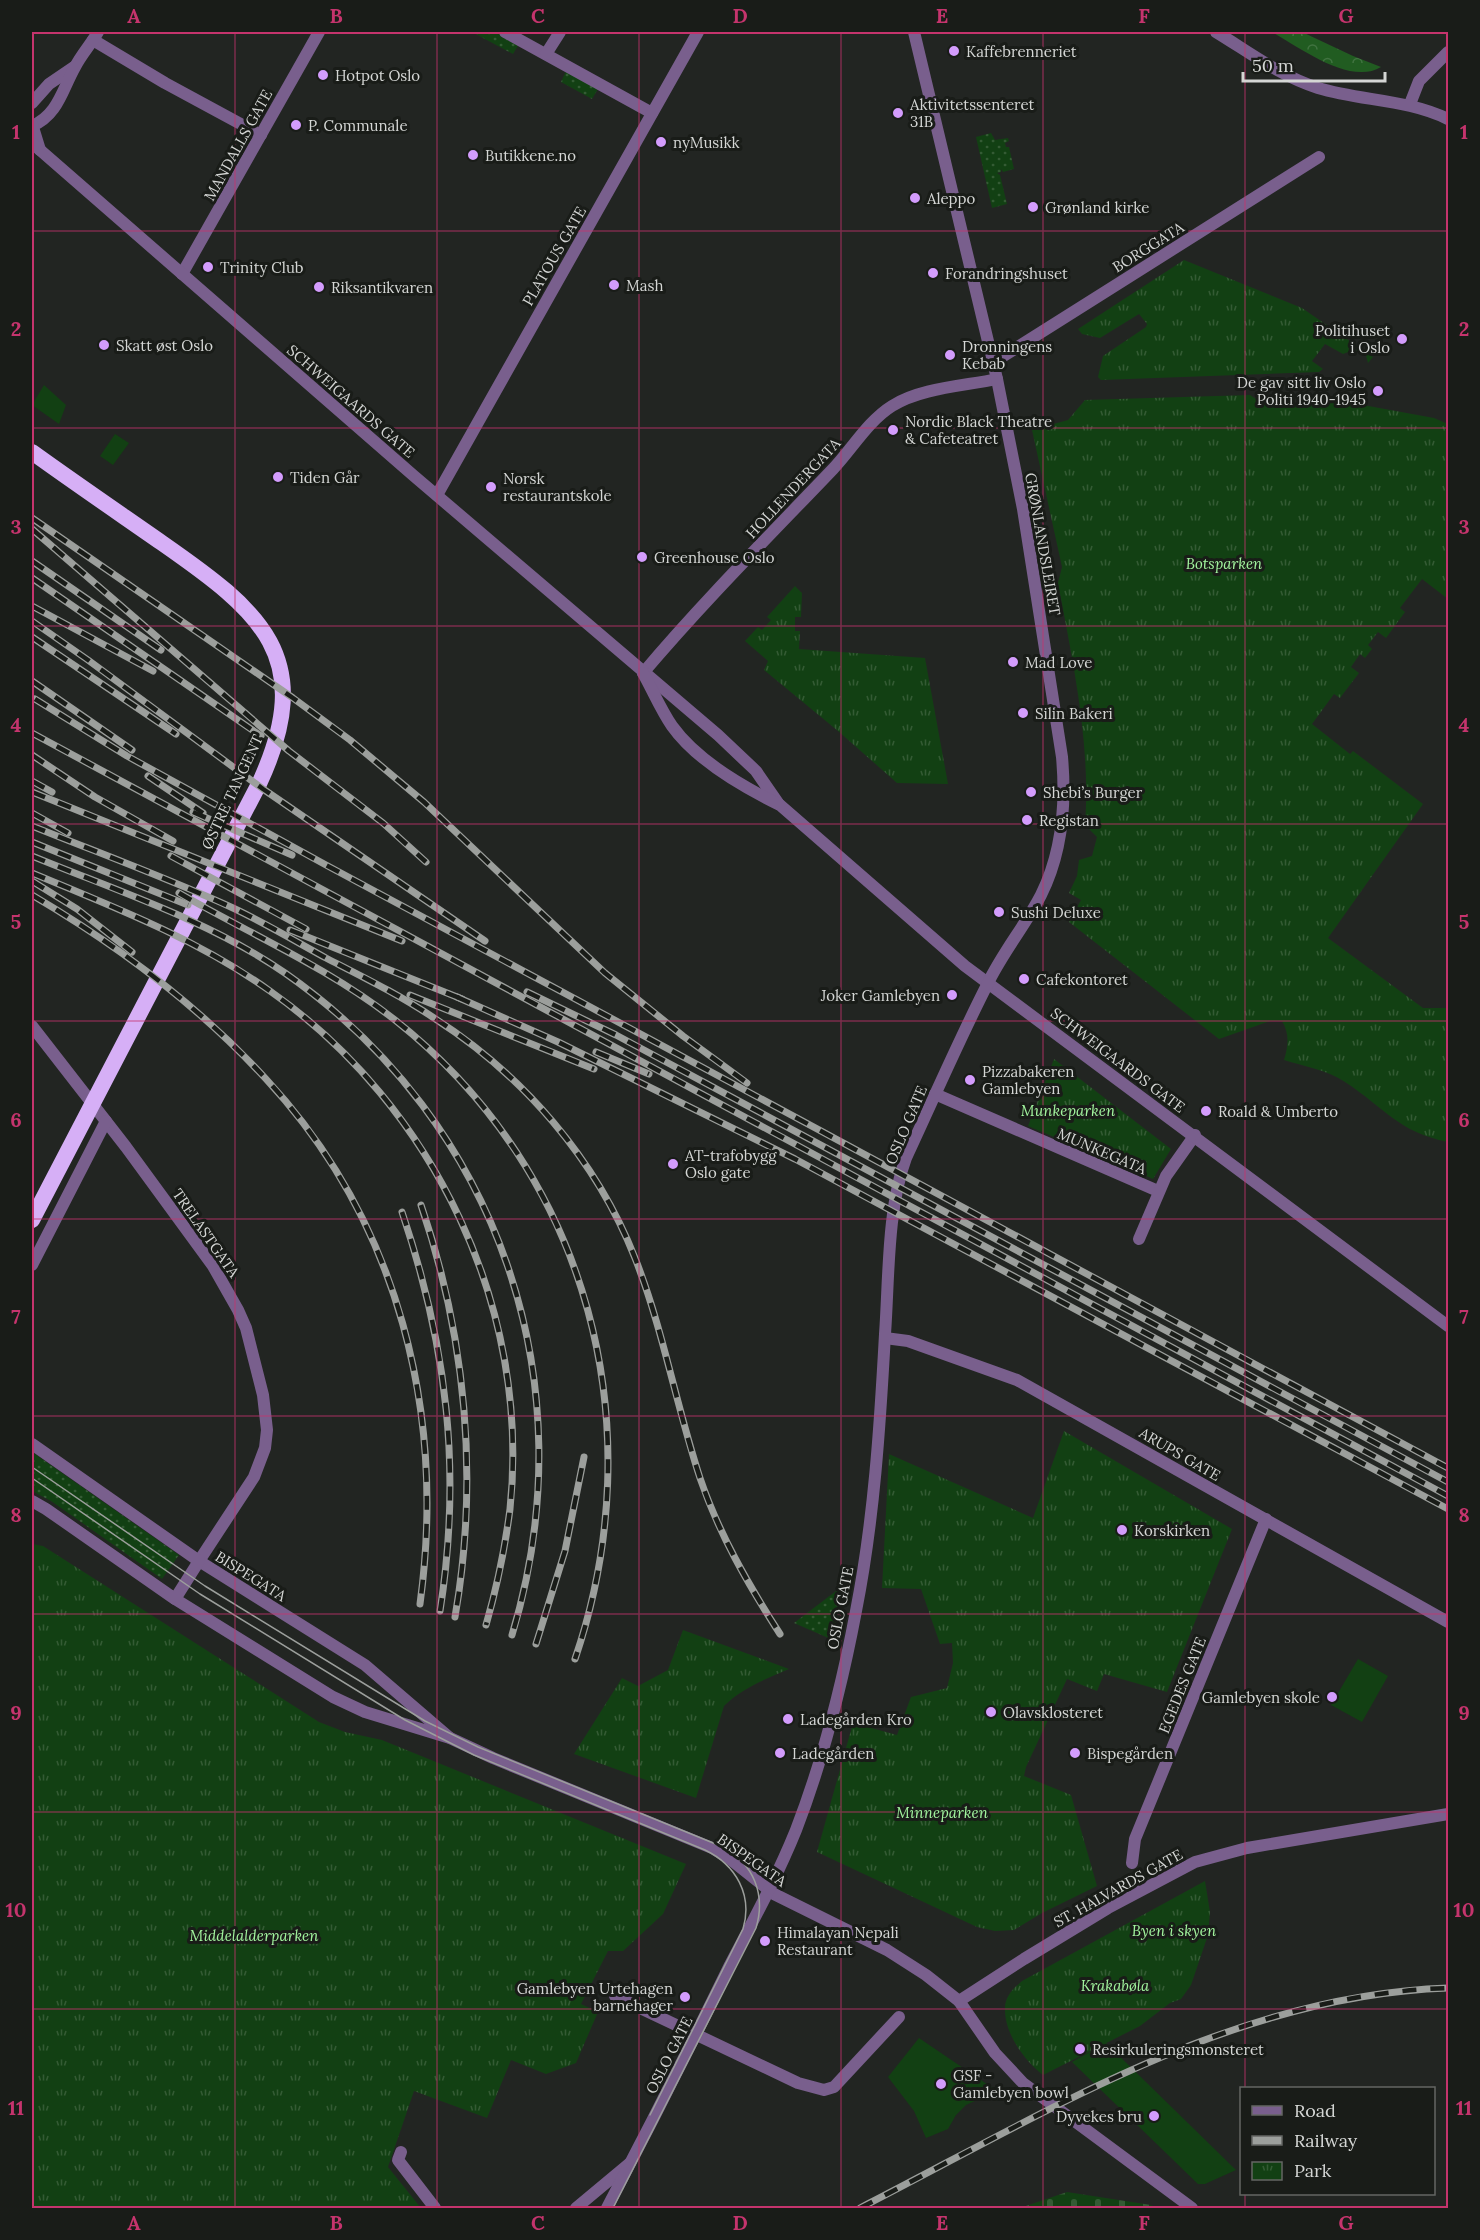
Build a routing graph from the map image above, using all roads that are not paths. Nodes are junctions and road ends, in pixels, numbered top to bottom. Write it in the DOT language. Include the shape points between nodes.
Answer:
graph roads {
  1 [pos="319,32"];
  2 [pos="506,32"];
  3 [pos="560,32"];
  4 [pos="698,32"];
  5 [pos="914,32"];
  6 [pos="1216,32"];
  7 [pos="95,36"];
  8 [pos="1449,52"];
  9 [pos="546,54"];
  10 [pos="75,67"];
  11 [pos="32,103"];
  12 [pos="1410,105"];
  13 [pos="652,113"];
  14 [pos="1449,119"];
  15 [pos="32,125"];
  16 [pos="261,135"];
  17 [pos="36,146"];
  18 [pos="1319,157"];
  19 [pos="182,274"];
  20 [pos="994,362"];
  21 [pos="997,379"];
  22 [pos="32,452"];
  23 [pos="436,495"];
  24 [pos="644,673"];
  25 [pos="780,805"];
  26 [pos="988,982"];
  27 [pos="32,1026"];
  28 [pos="935,1094"];
  29 [pos="106,1121"];
  30 [pos="1195,1135"];
  31 [pos="1158,1191"];
  32 [pos="32,1220"];
  33 [pos="1139,1239"];
  34 [pos="32,1265"];
  35 [pos="1449,1326"];
  36 [pos="885,1338"];
  37 [pos="32,1444"];
  38 [pos="32,1501"];
  39 [pos="1266,1519"];
  40 [pos="199,1561"];
  41 [pos="175,1599"];
  42 [pos="1449,1622"];
  43 [pos="450,1738"];
  44 [pos="1449,1814"];
  45 [pos="1132,1863"];
  46 [pos="768,1890"];
  47 [pos="615,1996"];
  48 [pos="959,2001"];
  49 [pos="899,2017"];
  50 [pos="696,2034"];
  51 [pos="401,2152"];
  52 [pos="631,2163"];
  53 [pos="435,2208"];
  54 [pos="576,2208"];
  55 [pos="607,2208"];
  56 [pos="1192,2208"];
  1 -- 16 [label="street, MANDALLS GATE"];
  2 -- 9 [label="street"];
  3 -- 9 [label="street"];
  4 -- 13 [label="street, PLATOUS GATE"];
  5 -- 20 [label="street, GRØNLANDSLEIRET"];
  6 -- 12 [label="street" via="1275,69 1317,88"];
  7 -- 10 [label="street"];
  7 -- 16 [label="street" via="165,83"];
  8 -- 12 [label="street" via="1419,81"];
  9 -- 13 [label="street"];
  10 -- 11 [label="street" via="49,84"];
  10 -- 15 [label="street" via="50,114"];
  12 -- 14 [label="street"];
  13 -- 23 [label="street, PLATOUS GATE"];
  15 -- 17 [label="street, SCHWEIGAARDS GATE"];
  16 -- 19 [label="street, MANDALLS GATE"];
  17 -- 19 [label="street, SCHWEIGAARDS GATE"];
  18 -- 20 [label="street, BORGGATA"];
  19 -- 23 [label="street, SCHWEIGAARDS GATE"];
  20 -- 21 [label="street, GRØNLANDSLEIRET"];
  21 -- 24 [label="street, HOLLENDERGATA" via="912,395 890,406"];
  21 -- 26 [label="street, GRØNLANDSLEIRET" via="1025,520 1062,757 1064,796 1058,841 1045,886"];
  22 -- 32 [label="highway, ØSTRE TANGENT" via="206,573 234,597 268,638 280,670 284,696 275,745 259,784"];
  23 -- 24 [label="street, SCHWEIGAARDS GATE"];
  24 -- 25 [label="street, SCHWEIGAARDS GATE" via="756,771"];
  24 -- 25 [label="street, SCHWEIGAARDS GATE" via="681,736 746,789"];
  25 -- 26 [label="street, SCHWEIGAARDS GATE"];
  26 -- 28 [label="street, OSLO GATE"];
  26 -- 30 [label="street, SCHWEIGAARDS GATE"];
  27 -- 29 [label="street, TRELASTGATA"];
  28 -- 31 [label="street, MUNKEGATA"];
  28 -- 36 [label="street, OSLO GATE" via="906,1158 898,1186"];
  29 -- 34 [label="street"];
  29 -- 40 [label="street, TRELASTGATA" via="217,1272 246,1328 257,1369 267,1430 265,1448 254,1477"];
  30 -- 31 [label="street, MUNKEGATA"];
  30 -- 35 [label="street, SCHWEIGAARDS GATE"];
  31 -- 33 [label="street, MUNKEGATA"];
  36 -- 39 [label="street, ARUPS GATE" via="908,1341 1017,1380"];
  36 -- 46 [label="street, OSLO GATE" via="866,1549 850,1643 804,1808"];
  37 -- 40 [label="street, BISPEGATA"];
  38 -- 41 [label="street, BISPEGATA"];
  39 -- 42 [label="street, ARUPS GATE"];
  39 -- 45 [label="street, EGEDES GATE" via="1135,1839"];
  40 -- 41 [label="street, TRELASTGATA"];
  40 -- 43 [label="street, BISPEGATA" via="365,1665"];
  41 -- 43 [label="street, BISPEGATA" via="342,1701"];
  43 -- 46 [label="street, BISPEGATA" via="712,1848"];
  44 -- 48 [label="street, ST. HALVARDS GATE" via="1247,1848 1195,1862 1108,1908"];
  46 -- 48 [label="street, BISPEGATA" via="888,1950"];
  46 -- 50 [label="street, OSLO GATE"];
  47 -- 50 [label="street"];
  48 -- 56 [label="street, BISPEGATA" via="995,2053 1023,2083"];
  49 -- 50 [label="street" via="834,2087 824,2090 798,2083"];
  50 -- 52 [label="street, OSLO GATE"];
  51 -- 53 [label="street" via="398,2160"];
  52 -- 54 [label="street"];
  52 -- 55 [label="street, OSLO GATE"];
}
